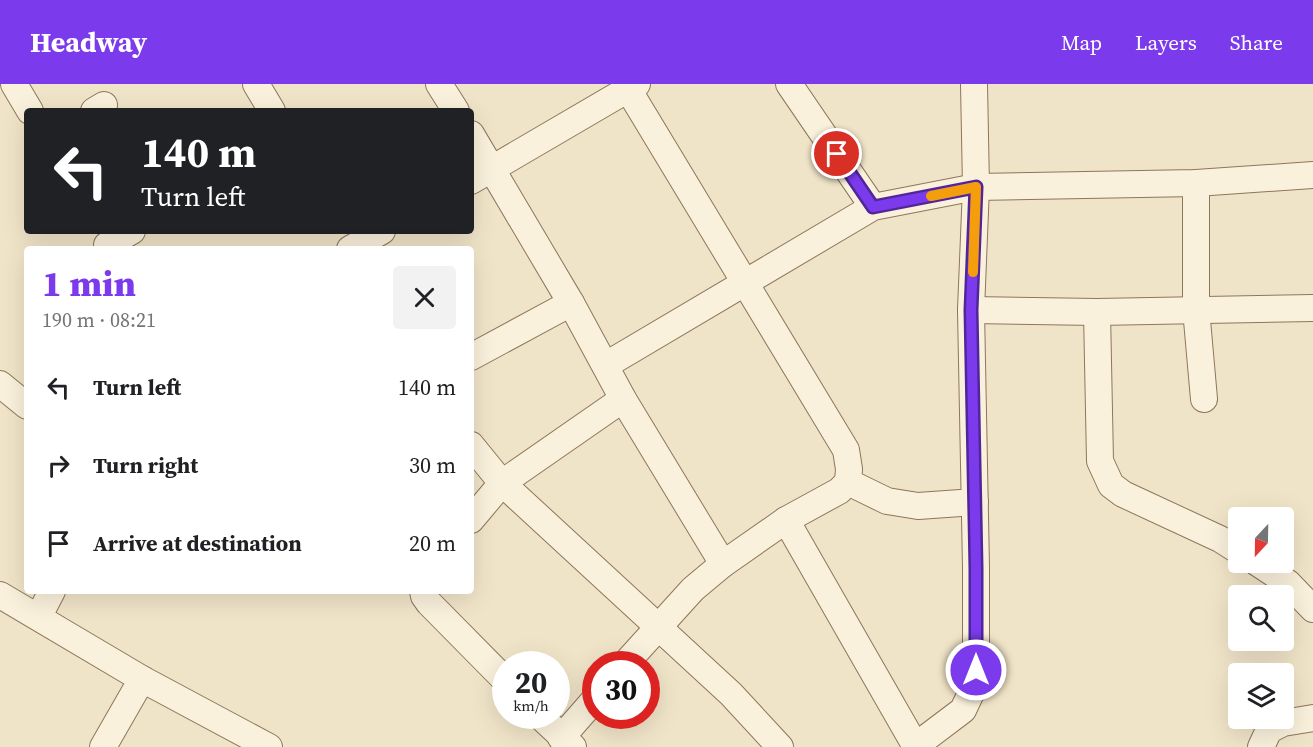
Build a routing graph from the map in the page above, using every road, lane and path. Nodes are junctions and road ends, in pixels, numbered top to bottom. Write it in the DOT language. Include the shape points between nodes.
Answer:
graph roads {
  1 [pos="14,84"];
  2 [pos="256,84"];
  3 [pos="439,84"];
  4 [pos="789,84"];
  5 [pos="974,84"];
  6 [pos="630,86"];
  7 [pos="28,108"];
  8 [pos="270,108"];
  9 [pos="454,108"];
  10 [pos="474,146"];
  11 [pos="482,175"];
  12 [pos="1313,175"];
  13 [pos="1196,183"];
  14 [pos="976,187"];
  15 [pos="873,207"];
  16 [pos="125,234"];
  17 [pos="373,234"];
  18 [pos="105,242"];
  19 [pos="350,242"];
  20 [pos="744,283"];
  21 [pos="571,303"];
  22 [pos="1313,308"];
  23 [pos="1196,309"];
  24 [pos="971,310"];
  25 [pos="1097,312"];
  26 [pos="474,355"];
  27 [pos="606,365"];
  28 [pos="0,384"];
  29 [pos="623,399"];
  30 [pos="1204,399"];
  31 [pos="24,404"];
  32 [pos="474,449"];
  33 [pos="848,482"];
  34 [pos="502,483"];
  35 [pos="975,502"];
  36 [pos="474,516"];
  37 [pos="786,520"];
  38 [pos="1228,544"];
  39 [pos="723,564"];
  40 [pos="1273,573"];
  41 [pos="50,594"];
  42 [pos="424,594"];
  43 [pos="3,603"];
  44 [pos="1313,609"];
  45 [pos="39,616"];
  46 [pos="659,626"];
  47 [pos="637,651"];
  48 [pos="492,667"];
  49 [pos="142,679"];
  50 [pos="1313,718"];
  51 [pos="582,719"];
  52 [pos="554,729"];
  53 [pos="567,742"];
  54 [pos="103,747"];
  55 [pos="269,747"];
  56 [pos="780,747"];
  57 [pos="915,747"];
  58 [pos="1261,747"];
  1 -- 7 [label="street"];
  2 -- 8 [label="street"];
  3 -- 9 [label="street"];
  4 -- 15 [label="street"];
  5 -- 14 [label="street"];
  6 -- 11 [label="street"];
  6 -- 20 [label="street"];
  10 -- 11 [label="street"];
  11 -- 21 [label="street"];
  12 -- 13 [label="street"];
  13 -- 14 [label="street"];
  13 -- 23 [label="street"];
  14 -- 15 [label="street"];
  14 -- 24 [label="street"];
  15 -- 20 [label="street"];
  16 -- 18 [label="street"];
  17 -- 19 [label="street"];
  20 -- 27 [label="street"];
  20 -- 33 [label="street" via="846,450"];
  21 -- 26 [label="street"];
  21 -- 27 [label="street"];
  22 -- 23 [label="street"];
  23 -- 25 [label="street"];
  23 -- 30 [label="street"];
  24 -- 25 [label="street"];
  24 -- 35 [label="street"];
  25 -- 38 [label="street" via="1100,461 1111,485"];
  27 -- 29 [label="street"];
  28 -- 31 [label="street"];
  29 -- 34 [label="street"];
  29 -- 39 [label="street"];
  32 -- 34 [label="street"];
  33 -- 35 [label="street" via="887,501 918,506"];
  33 -- 37 [label="street"];
  34 -- 36 [label="street"];
  34 -- 46 [label="street"];
  35 -- 57 [label="street" via="976,670 963,710"];
  37 -- 39 [label="street"];
  37 -- 57 [label="street"];
  39 -- 46 [label="street"];
  40 -- 44 [label="street"];
  41 -- 45 [label="street"];
  42 -- 48 [label="street"];
  43 -- 45 [label="street"];
  45 -- 49 [label="street"];
  46 -- 47 [label="street"];
  46 -- 56 [label="street"];
  49 -- 54 [label="street"];
  49 -- 55 [label="street"];
  50 -- 58 [label="street" via="1283,723 1269,730"];
  51 -- 53 [label="street"];
  52 -- 53 [label="street"];
}
